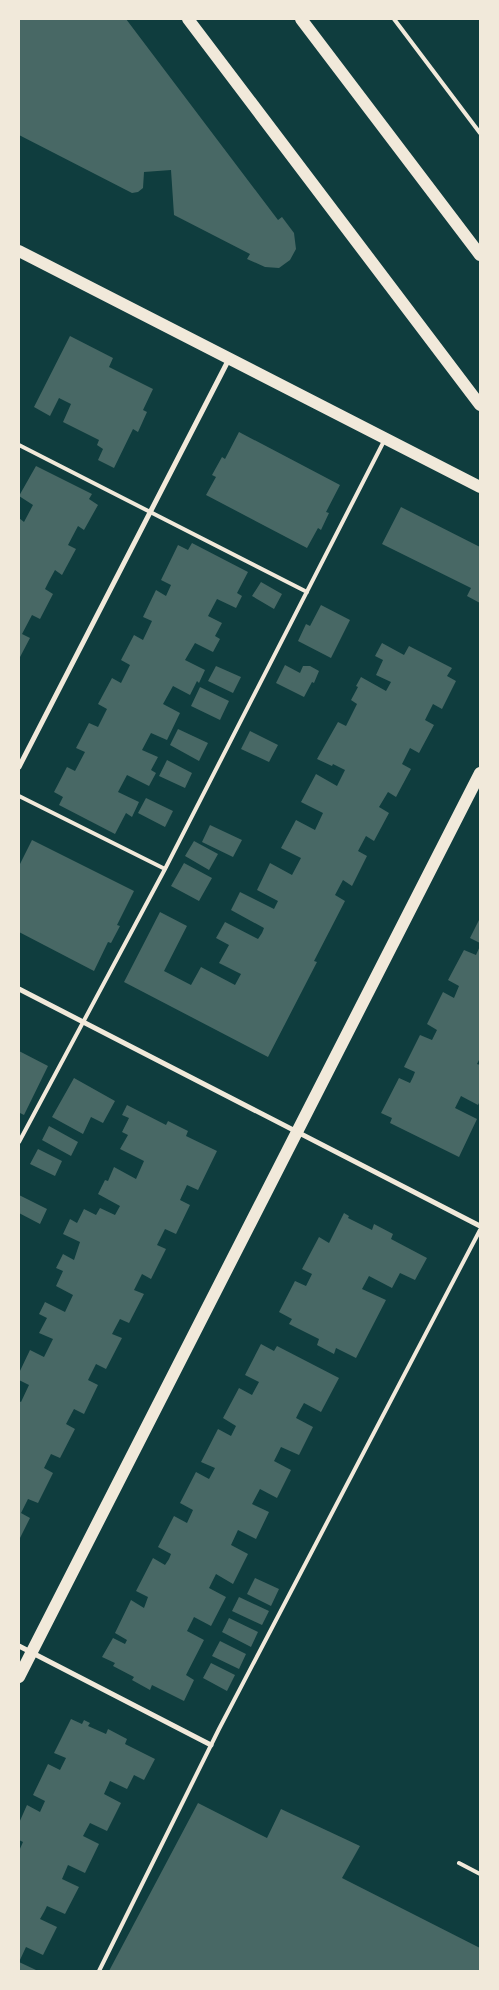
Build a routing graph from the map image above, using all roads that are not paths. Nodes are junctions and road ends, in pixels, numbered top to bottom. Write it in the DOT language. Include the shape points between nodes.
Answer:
graph roads {
  1 [pos="188,19"];
  2 [pos="301,19"];
  3 [pos="394,19"];
  4 [pos="480,133"];
  5 [pos="19,251"];
  6 [pos="480,255"];
  7 [pos="229,359"];
  8 [pos="480,405"];
  9 [pos="385,439"];
  10 [pos="19,445"];
  11 [pos="480,488"];
  12 [pos="150,512"];
  13 [pos="307,592"];
  14 [pos="19,768"];
  15 [pos="480,773"];
  16 [pos="19,796"];
  17 [pos="165,869"];
  18 [pos="19,988"];
  19 [pos="82,1021"];
  20 [pos="297,1132"];
  21 [pos="19,1142"];
  22 [pos="480,1228"];
  23 [pos="19,1646"];
  24 [pos="31,1653"];
  25 [pos="19,1677"];
  26 [pos="211,1745"];
  27 [pos="459,1863"];
  28 [pos="480,1874"];
  29 [pos="99,1971"];
  1 -- 8 [label="main road"];
  2 -- 6 [label="main road"];
  3 -- 4 [label="lane"];
  5 -- 7 [label="main road"];
  7 -- 9 [label="main road"];
  7 -- 12 [label="street"];
  9 -- 11 [label="main road"];
  9 -- 13 [label="lane"];
  10 -- 12 [label="lane"];
  12 -- 13 [label="lane"];
  12 -- 14 [label="street"];
  13 -- 17 [label="lane"];
  15 -- 20 [label="main road"];
  16 -- 17 [label="lane"];
  17 -- 19 [label="lane"];
  18 -- 19 [label="street"];
  19 -- 20 [label="street"];
  19 -- 21 [label="lane"];
  20 -- 22 [label="street"];
  20 -- 24 [label="main road"];
  22 -- 26 [label="lane"];
  23 -- 24 [label="street"];
  24 -- 25 [label="main road"];
  24 -- 26 [label="street"];
  26 -- 29 [label="lane"];
  27 -- 28 [label="lane"];
}
